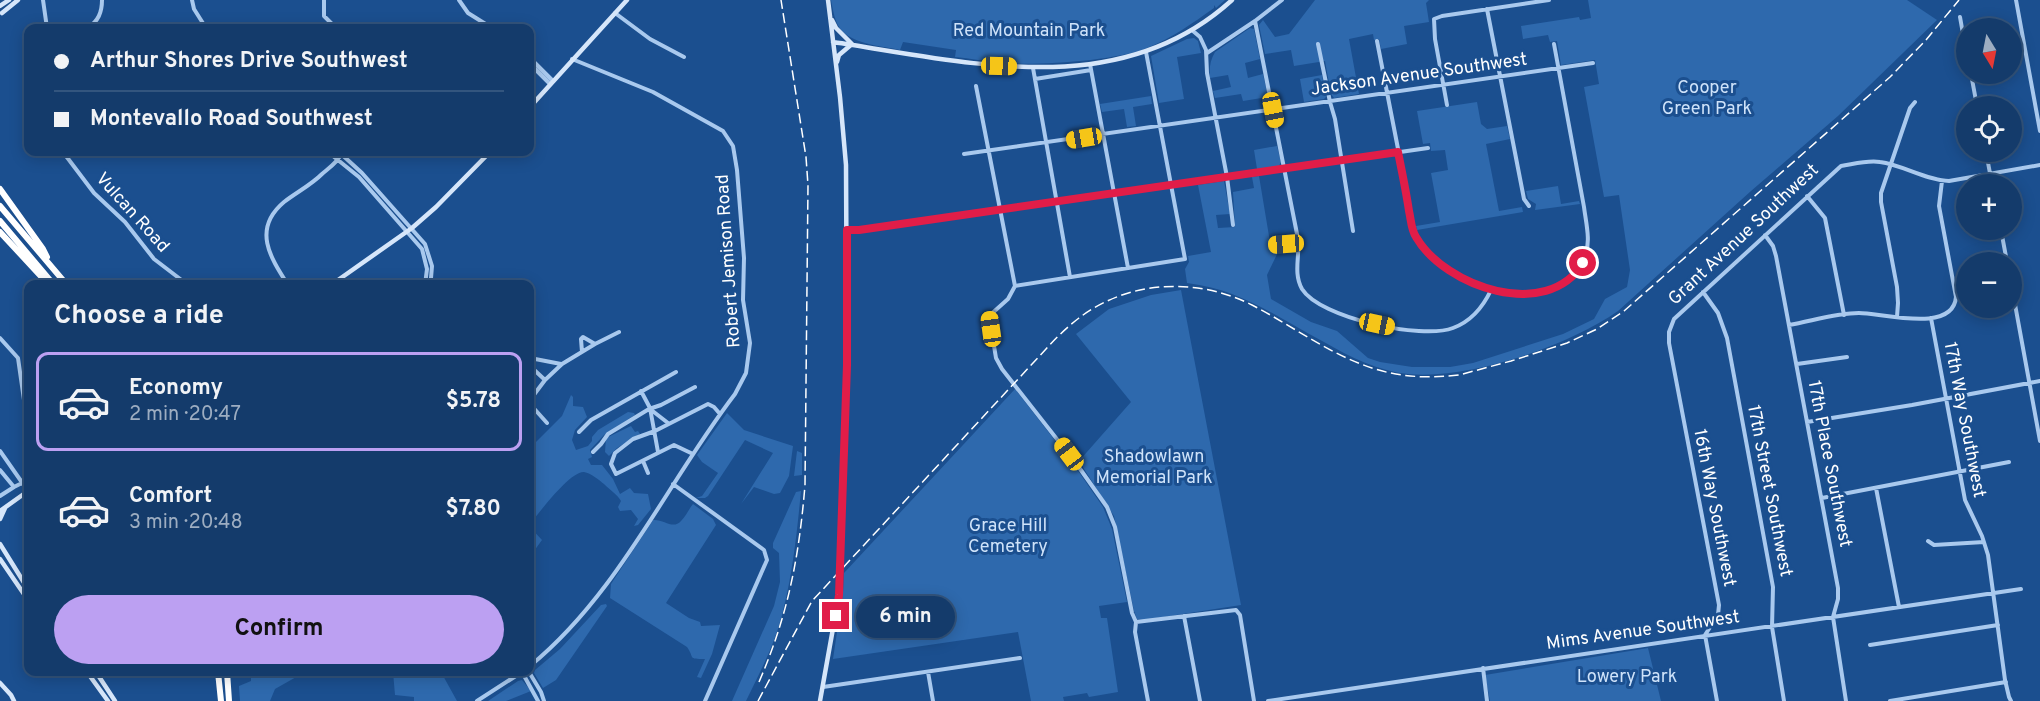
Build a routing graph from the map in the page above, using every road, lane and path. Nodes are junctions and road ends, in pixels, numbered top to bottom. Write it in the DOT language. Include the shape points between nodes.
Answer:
graph roads {
  1 [pos="9,0"];
  2 [pos="16,0"];
  3 [pos="43,0"];
  4 [pos="102,0"];
  5 [pos="192,0"];
  6 [pos="324,0"];
  7 [pos="459,0"];
  8 [pos="627,0"];
  9 [pos="828,0"];
  10 [pos="1232,0"];
  11 [pos="1282,0"];
  12 [pos="1547,0"];
  13 [pos="2016,0"];
  14 [pos="0,5"];
  15 [pos="1487,9"];
  16 [pos="614,13"];
  17 [pos="1,14"];
  18 [pos="830,18"];
  19 [pos="1255,21"];
  20 [pos="46,24"];
  21 [pos="92,24"];
  22 [pos="201,24"];
  23 [pos="332,24"];
  24 [pos="486,24"];
  25 [pos="1192,31"];
  26 [pos="1377,41"];
  27 [pos="833,42"];
  28 [pos="852,44"];
  29 [pos="1318,44"];
  30 [pos="1554,44"];
  31 [pos="1146,52"];
  32 [pos="1206,53"];
  33 [pos="684,57"];
  34 [pos="573,59"];
  35 [pos="534,63"];
  36 [pos="1593,63"];
  37 [pos="836,64"];
  38 [pos="534,67"];
  39 [pos="1091,67"];
  40 [pos="1033,68"];
  41 [pos="1558,68"];
  42 [pos="1500,76"];
  43 [pos="1035,80"];
  44 [pos="551,82"];
  45 [pos="1443,85"];
  46 [pos="976,86"];
  47 [pos="1387,93"];
  48 [pos="534,102"];
  49 [pos="1330,102"];
  50 [pos="1915,102"];
  51 [pos="1447,105"];
  52 [pos="1273,110"];
  53 [pos="1216,118"];
  54 [pos="1160,126"];
  55 [pos="2040,130"];
  56 [pos="1103,134"];
  57 [pos="1047,144"];
  58 [pos="1428,148"];
  59 [pos="990,151"];
  60 [pos="1398,152"];
  61 [pos="964,154"];
  62 [pos="66,156"];
  63 [pos="334,156"];
  64 [pos="340,156"];
  65 [pos="343,156"];
  66 [pos="486,156"];
  67 [pos="339,159"];
  68 [pos="1341,161"];
  69 [pos="1988,162"];
  70 [pos="1890,165"];
  71 [pos="2040,165"];
  72 [pos="1284,169"];
  73 [pos="1990,174"];
  74 [pos="1227,177"];
  75 [pos="1942,181"];
  76 [pos="1956,181"];
  77 [pos="1171,185"];
  78 [pos="0,189"];
  79 [pos="1114,194"];
  80 [pos="1807,196"];
  81 [pos="1057,202"];
  82 [pos="0,206"];
  83 [pos="1529,206"];
  84 [pos="1001,210"];
  85 [pos="0,221"];
  86 [pos="1233,225"];
  87 [pos="412,228"];
  88 [pos="847,230"];
  89 [pos="1353,231"];
  90 [pos="0,232"];
  91 [pos="407,233"];
  92 [pos="1765,235"];
  93 [pos="1299,243"];
  94 [pos="1274,245"];
  95 [pos="49,263"];
  96 [pos="1128,268"];
  97 [pos="1070,277"];
  98 [pos="44,280"];
  99 [pos="50,280"];
  100 [pos="63,280"];
  101 [pos="181,280"];
  102 [pos="285,280"];
  103 [pos="338,280"];
  104 [pos="427,280"];
  105 [pos="429,280"];
  106 [pos="1015,286"];
  107 [pos="1491,290"];
  108 [pos="1703,292"];
  109 [pos="1844,315"];
  110 [pos="1897,317"];
  111 [pos="1931,318"];
  112 [pos="2017,318"];
  113 [pos="1789,325"];
  114 [pos="619,332"];
  115 [pos="0,338"];
  116 [pos="595,344"];
  117 [pos="1670,351"];
  118 [pos="582,352"];
  119 [pos="1847,357"];
  120 [pos="534,359"];
  121 [pos="562,364"];
  122 [pos="1797,364"];
  123 [pos="534,370"];
  124 [pos="676,372"];
  125 [pos="545,380"];
  126 [pos="2040,381"];
  127 [pos="2029,383"];
  128 [pos="695,387"];
  129 [pos="641,391"];
  130 [pos="534,396"];
  131 [pos="1946,399"];
  132 [pos="24,400"];
  133 [pos="534,407"];
  134 [pos="650,408"];
  135 [pos="720,414"];
  136 [pos="1807,422"];
  137 [pos="547,423"];
  138 [pos="668,423"];
  139 [pos="655,430"];
  140 [pos="579,432"];
  141 [pos="2040,441"];
  142 [pos="0,452"];
  143 [pos="593,452"];
  144 [pos="658,452"];
  145 [pos="693,454"];
  146 [pos="643,461"];
  147 [pos="2009,462"];
  148 [pos="0,470"];
  149 [pos="1959,472"];
  150 [pos="648,473"];
  151 [pos="22,483"];
  152 [pos="673,484"];
  153 [pos="24,486"];
  154 [pos="14,487"];
  155 [pos="1876,488"];
  156 [pos="24,494"];
  157 [pos="0,496"];
  158 [pos="1822,498"];
  159 [pos="6,507"];
  160 [pos="0,511"];
  161 [pos="0,519"];
  162 [pos="0,538"];
  163 [pos="1928,541"];
  164 [pos="1984,542"];
  165 [pos="1,545"];
  166 [pos="0,559"];
  167 [pos="24,582"];
  168 [pos="2021,589"];
  169 [pos="1993,593"];
  170 [pos="24,594"];
  171 [pos="1899,607"];
  172 [pos="1184,616"];
  173 [pos="1833,617"];
  174 [pos="1136,622"];
  175 [pos="1998,625"];
  176 [pos="1772,627"];
  177 [pos="1704,635"];
  178 [pos="1870,645"];
  179 [pos="1020,658"];
  180 [pos="534,663"];
  181 [pos="1483,668"];
  182 [pos="928,672"];
  183 [pos="90,676"];
  184 [pos="99,676"];
  185 [pos="218,676"];
  186 [pos="227,676"];
  187 [pos="516,676"];
  188 [pos="524,676"];
  189 [pos="531,676"];
  190 [pos="2006,682"];
  191 [pos="0,683"];
  192 [pos="823,687"];
  193 [pos="1925,698"];
  194 [pos="14,701"];
  195 [pos="108,701"];
  196 [pos="115,701"];
  197 [pos="221,701"];
  198 [pos="230,701"];
  199 [pos="477,701"];
  200 [pos="538,701"];
  201 [pos="544,701"];
  202 [pos="705,701"];
  203 [pos="820,701"];
  204 [pos="933,701"];
  205 [pos="1148,701"];
  206 [pos="1200,701"];
  207 [pos="1254,701"];
  208 [pos="1268,701"];
  209 [pos="1487,701"];
  210 [pos="1717,701"];
  211 [pos="1784,701"];
  212 [pos="1846,701"];
  213 [pos="1890,701"];
  214 [pos="2011,701"];
  1 -- 14 [label="main road"];
  2 -- 17 [label="main road"];
  3 -- 20 [label="street"];
  4 -- 21 [label="street" via="99,18"];
  5 -- 22 [label="street"];
  6 -- 23 [label="street" via="324,16"];
  7 -- 24 [label="street" via="468,13"];
  8 -- 16 [label="main road"];
  9 -- 18 [label="main road"];
  10 -- 25 [label="main road"];
  11 -- 19 [label="street"];
  12 -- 15 [label="street"];
  13 -- 55 [label="street"];
  14 -- 17 [label="street"];
  15 -- 42 [label="street"];
  15 -- 45 [label="street" via="1434,20"];
  16 -- 33 [label="street"];
  16 -- 34 [label="main road"];
  18 -- 27 [label="main road"];
  18 -- 28 [label="main road"];
  19 -- 32 [label="street"];
  19 -- 52 [label="street"];
  25 -- 31 [label="main road"];
  25 -- 32 [label="street" via="1200,37"];
  26 -- 47 [label="street"];
  27 -- 28 [label="main road"];
  27 -- 37 [label="main road"];
  28 -- 37 [label="main road" via="839,55"];
  28 -- 40 [label="main road" via="913,56"];
  29 -- 49 [label="street"];
  30 -- 41 [label="street"];
  31 -- 39 [label="main road"];
  31 -- 54 [label="street"];
  32 -- 53 [label="street"];
  34 -- 44 [label="main road"];
  34 -- 135 [label="street, Robert Jemison Road" via="653,92 723,131 733,146 744,258 743,300 750,343 742,382"];
  35 -- 44 [label="street"];
  36 -- 41 [label="street, Jackson Avenue Southwest"];
  37 -- 88 [label="main road" via="846,165"];
  38 -- 44 [label="street"];
  39 -- 40 [label="main road"];
  39 -- 43 [label="street"];
  39 -- 56 [label="street"];
  40 -- 43 [label="street"];
  41 -- 42 [label="street, Jackson Avenue Southwest"];
  41 -- 107 [label="street" via="1584,207 1587,252 1569,280 1551,289 1514,293"];
  42 -- 45 [label="street, Jackson Avenue Southwest"];
  42 -- 83 [label="street" via="1524,199"];
  43 -- 57 [label="street"];
  44 -- 48 [label="main road"];
  45 -- 47 [label="street, Jackson Avenue Southwest"];
  45 -- 51 [label="street"];
  46 -- 59 [label="street"];
  47 -- 49 [label="street, Jackson Avenue Southwest"];
  47 -- 60 [label="street"];
  49 -- 52 [label="street, Jackson Avenue Southwest"];
  49 -- 68 [label="street"];
  50 -- 70 [label="street"];
  52 -- 53 [label="street, Jackson Avenue Southwest"];
  52 -- 72 [label="street"];
  53 -- 54 [label="street, Jackson Avenue Southwest"];
  53 -- 74 [label="street"];
  54 -- 56 [label="street, Jackson Avenue Southwest"];
  54 -- 77 [label="street"];
  56 -- 57 [label="street, Jackson Avenue Southwest"];
  56 -- 79 [label="street"];
  57 -- 59 [label="street, Jackson Avenue Southwest"];
  57 -- 81 [label="street"];
  58 -- 60 [label="street"];
  59 -- 61 [label="street, Jackson Avenue Southwest"];
  59 -- 84 [label="street"];
  60 -- 68 [label="street"];
  60 -- 107 [label="street" via="1413,232 1448,269"];
  62 -- 101 [label="street, Vulcan Road" via="154,259"];
  63 -- 67 [label="street"];
  64 -- 67 [label="street"];
  65 -- 87 [label="street"];
  66 -- 87 [label="main road"];
  67 -- 91 [label="street"];
  67 -- 102 [label="street" via="272,214 266,243"];
  68 -- 72 [label="street"];
  68 -- 89 [label="street"];
  69 -- 73 [label="street"];
  70 -- 75 [label="street, Grant Avenue Southwest"];
  70 -- 80 [label="street, Grant Avenue Southwest" via="1870,161 1841,166"];
  70 -- 110 [label="street" via="1881,197 1897,287"];
  71 -- 73 [label="street, Grant Avenue Southwest"];
  72 -- 74 [label="street"];
  72 -- 93 [label="street"];
  74 -- 77 [label="street"];
  74 -- 86 [label="street"];
  75 -- 76 [label="street, Grant Avenue Southwest"];
  75 -- 111 [label="street" via="1939,206 1955,295 1951,310"];
  77 -- 79 [label="street"];
  77 -- 96 [label="street" via="1185,259"];
  78 -- 95 [label="highway" via="44,249"];
  79 -- 81 [label="street"];
  79 -- 96 [label="street"];
  80 -- 92 [label="street, Grant Avenue Southwest"];
  80 -- 109 [label="street" via="1826,218"];
  81 -- 84 [label="street"];
  81 -- 97 [label="street"];
  82 -- 95 [label="highway"];
  84 -- 88 [label="street"];
  84 -- 106 [label="street"];
  85 -- 99 [label="highway"];
  87 -- 91 [label="main road"];
  87 -- 105 [label="street" via="431,259"];
  88 -- 192 [label="main road" via="839,595"];
  90 -- 98 [label="highway"];
  91 -- 103 [label="main road"];
  91 -- 104 [label="street" via="423,252"];
  92 -- 108 [label="street, Grant Avenue Southwest"];
  92 -- 113 [label="street, 17th Place Southwest" via="1775,250"];
  93 -- 94 [label="street"];
  93 -- 107 [label="street" via="1298,280 1307,296 1323,307 1377,324 1416,332 1438,332 1459,326 1481,308"];
  95 -- 100 [label="highway"];
  96 -- 97 [label="street"];
  97 -- 106 [label="street"];
  106 -- 174 [label="street" via="1008,299 989,316 996,358 1107,507"];
  108 -- 117 [label="street, Grant Avenue Southwest" via="1671,324"];
  108 -- 176 [label="street, 17th Street Southwest" via="1718,313 1727,338 1773,587"];
  109 -- 110 [label="street"];
  109 -- 113 [label="street"];
  110 -- 111 [label="street"];
  111 -- 131 [label="street, 17th Way Southwest"];
  112 -- 127 [label="street"];
  113 -- 122 [label="street, 17th Place Southwest"];
  114 -- 116 [label="street"];
  115 -- 132 [label="street" via="18,358"];
  116 -- 118 [label="street"];
  116 -- 118 [label="street" via="583,337"];
  117 -- 177 [label="street, 16th Way Southwest" via="1719,605 1718,615"];
  118 -- 121 [label="street"];
  119 -- 122 [label="street"];
  120 -- 121 [label="street"];
  121 -- 125 [label="street"];
  122 -- 136 [label="street, 17th Place Southwest"];
  123 -- 125 [label="street"];
  124 -- 129 [label="street"];
  125 -- 130 [label="street"];
  126 -- 127 [label="street"];
  127 -- 131 [label="street"];
  127 -- 141 [label="street"];
  128 -- 134 [label="street"];
  129 -- 134 [label="street"];
  129 -- 140 [label="street" via="591,420"];
  131 -- 136 [label="street"];
  131 -- 149 [label="street, 17th Way Southwest"];
  133 -- 137 [label="street"];
  134 -- 138 [label="street"];
  134 -- 139 [label="street"];
  134 -- 143 [label="street" via="608,434"];
  135 -- 138 [label="street" via="708,404"];
  135 -- 145 [label="street, Robert Jemison Road"];
  136 -- 158 [label="street, 17th Place Southwest"];
  138 -- 139 [label="street"];
  139 -- 144 [label="street"];
  139 -- 146 [label="street" via="633,439 615,453 612,464 616,474"];
  142 -- 151 [label="street"];
  144 -- 145 [label="street" via="677,445"];
  144 -- 146 [label="street"];
  145 -- 152 [label="street, Robert Jemison Road"];
  146 -- 150 [label="street"];
  147 -- 149 [label="street"];
  148 -- 154 [label="street"];
  149 -- 155 [label="street"];
  149 -- 164 [label="street, 17th Way Southwest" via="1967,506"];
  151 -- 153 [label="street"];
  151 -- 154 [label="street"];
  152 -- 180 [label="street, Robert Jemison Road" via="596,600"];
  152 -- 202 [label="street" via="764,550 767,560"];
  154 -- 157 [label="street"];
  155 -- 158 [label="street"];
  155 -- 171 [label="street"];
  156 -- 159 [label="main road"];
  158 -- 173 [label="street, 17th Place Southwest" via="1839,594"];
  159 -- 160 [label="main road"];
  159 -- 161 [label="main road"];
  162 -- 165 [label="main road"];
  163 -- 164 [label="street" via="1934,545"];
  164 -- 169 [label="street, 17th Way Southwest"];
  165 -- 167 [label="main road"];
  166 -- 170 [label="main road"];
  168 -- 169 [label="street, Mims Avenue Southwest"];
  169 -- 171 [label="street, Mims Avenue Southwest"];
  169 -- 175 [label="street, 17th Way Southwest"];
  171 -- 173 [label="street, Mims Avenue Southwest"];
  172 -- 174 [label="street"];
  172 -- 206 [label="street"];
  172 -- 207 [label="street" via="1236,610"];
  173 -- 176 [label="street, Mims Avenue Southwest"];
  173 -- 212 [label="street, 17th Place Southwest"];
  174 -- 205 [label="street"];
  175 -- 178 [label="street"];
  175 -- 190 [label="street, 17th Way Southwest"];
  176 -- 177 [label="street, Mims Avenue Southwest"];
  176 -- 211 [label="street, 17th Street Southwest"];
  177 -- 181 [label="street, Mims Avenue Southwest"];
  177 -- 210 [label="street"];
  179 -- 182 [label="street"];
  181 -- 208 [label="street, Mims Avenue Southwest"];
  181 -- 209 [label="street"];
  182 -- 192 [label="street"];
  182 -- 204 [label="street"];
  183 -- 195 [label="main road"];
  184 -- 196 [label="main road"];
  185 -- 197 [label="highway"];
  186 -- 198 [label="highway"];
  187 -- 199 [label="street"];
  188 -- 200 [label="street"];
  189 -- 201 [label="street"];
  190 -- 193 [label="street"];
  190 -- 214 [label="street, 17th Way Southwest"];
  191 -- 194 [label="main road"];
  192 -- 203 [label="main road"];
  193 -- 213 [label="street"];
}
